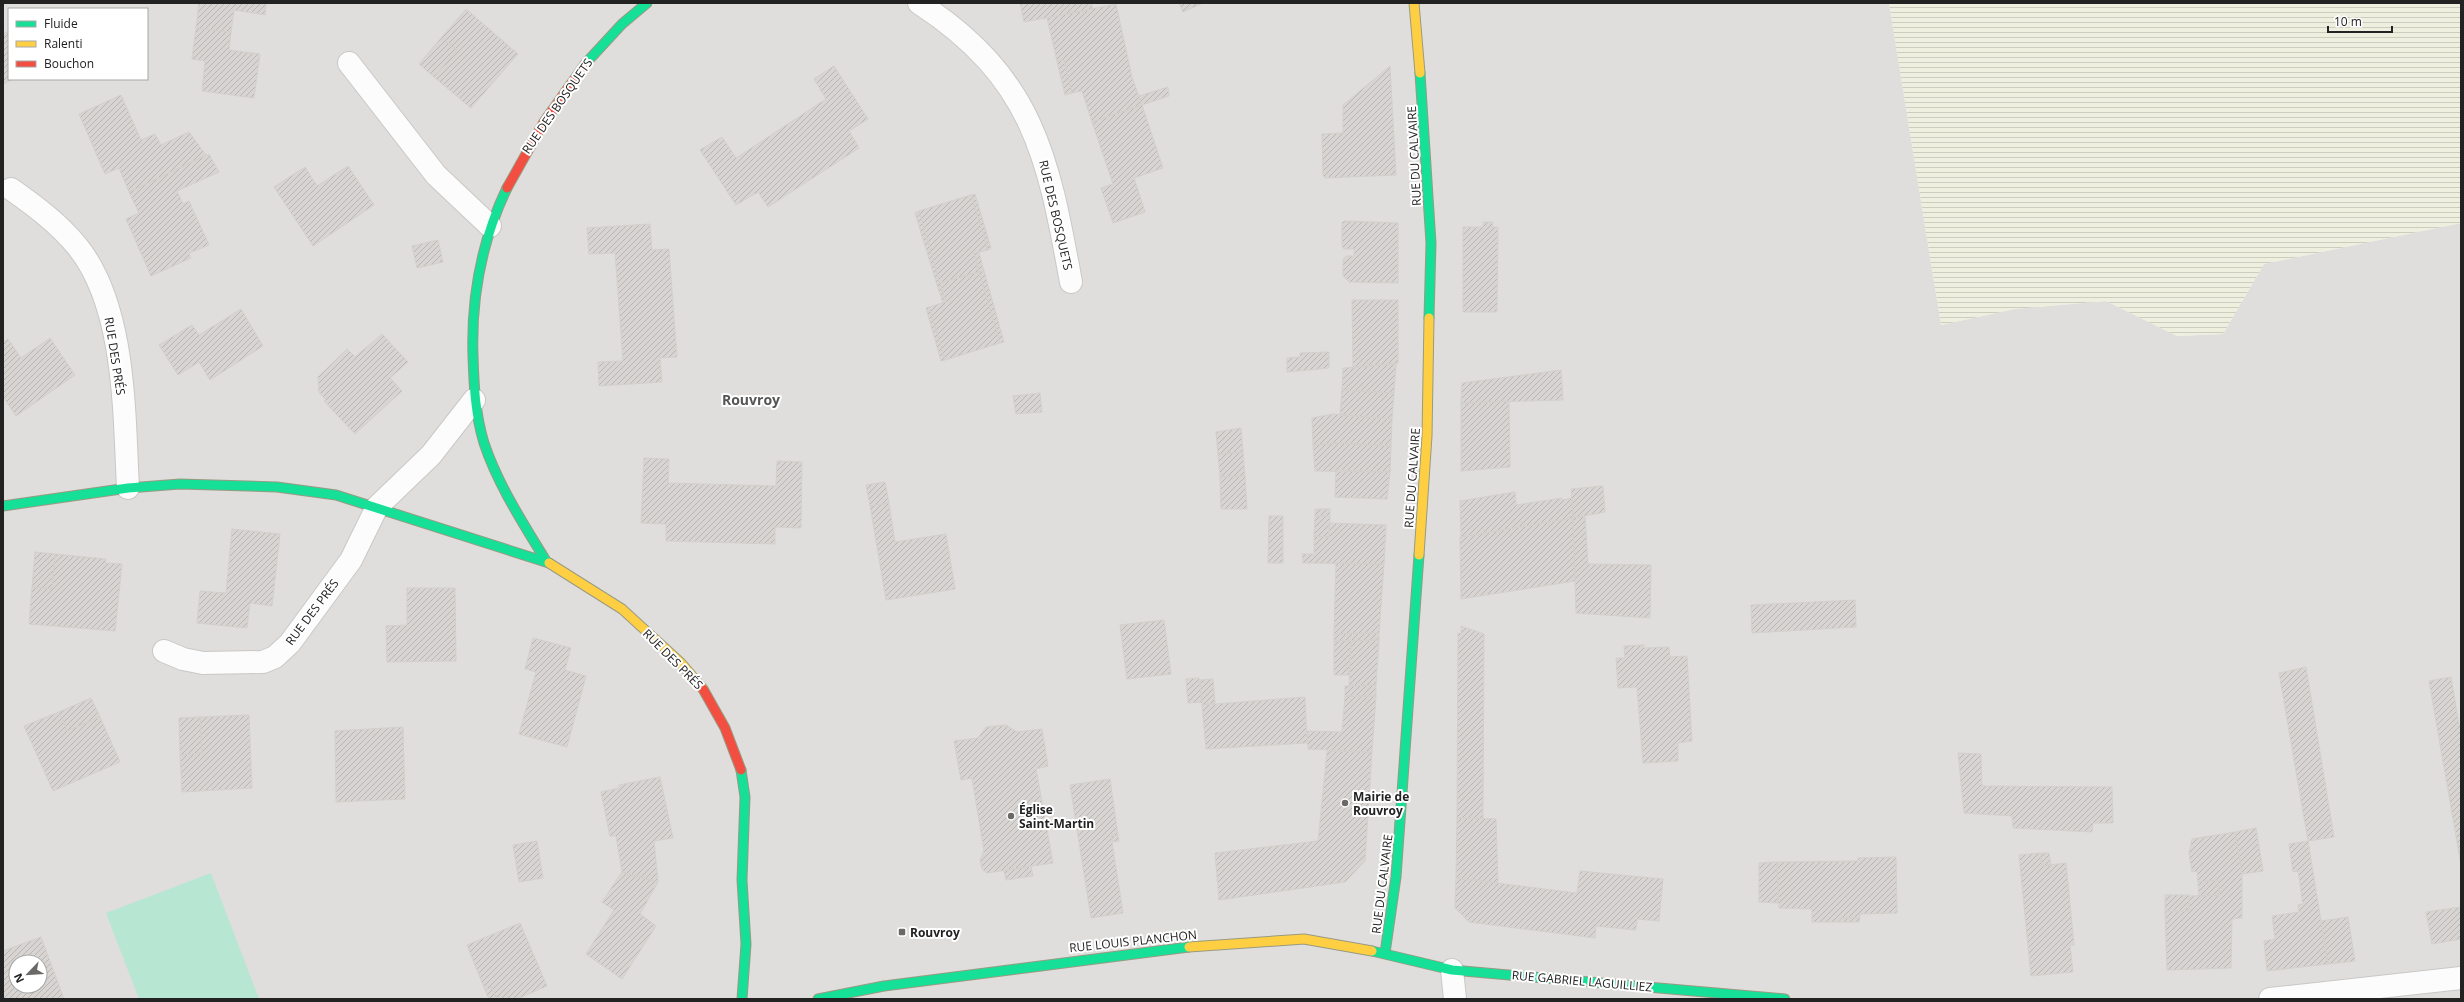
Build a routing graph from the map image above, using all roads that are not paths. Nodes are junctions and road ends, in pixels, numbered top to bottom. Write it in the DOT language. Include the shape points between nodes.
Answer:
graph roads {
  1 [pos="647,3"];
  2 [pos="919,3"];
  3 [pos="1414,3"];
  4 [pos="349,63"];
  5 [pos="10,189"];
  6 [pos="490,226"];
  7 [pos="1071,282"];
  8 [pos="474,400"];
  9 [pos="128,488"];
  10 [pos="3,506"];
  11 [pos="377,507"];
  12 [pos="546,561"];
  13 [pos="164,651"];
  14 [pos="1385,953"];
  15 [pos="1452,970"];
  16 [pos="2461,978"];
  17 [pos="742,999"];
  18 [pos="818,999"];
  19 [pos="1455,999"];
  20 [pos="1785,999"];
  21 [pos="2270,999"];
  1 -- 6 [label="street, RUE DES BOSQUETS" via="592,54 568,87 530,142 507,184"];
  2 -- 7 [label="street, RUE DES BOSQUETS" via="955,28 986,56 1011,88 1026,115 1049,174"];
  3 -- 14 [label="street, RUE DU CALVAIRE" via="1431,243 1428,436 1396,877"];
  4 -- 6 [label="street" via="436,175"];
  5 -- 9 [label="street, RUE DES PRÉS" via="47,216 78,248 106,300 119,360"];
  6 -- 8 [label="street, RUE DES BOSQUETS" via="478,270 472,314"];
  8 -- 11 [label="street, RUE DES PRÉS" via="431,455"];
  8 -- 12 [label="street, RUE DES BOSQUETS" via="483,438 497,476"];
  9 -- 10 [label="street, RUE DES PRÉS"];
  9 -- 11 [label="street, RUE DES PRÉS" via="226,484 277,487 336,495"];
  11 -- 12 [label="street, RUE DES PRÉS"];
  11 -- 13 [label="street, RUE DES PRÉS" via="351,560 290,643 275,657 263,662 203,663 183,659"];
  12 -- 17 [label="street, RUE DES PRÉS" via="622,609 652,635 681,663 707,694 725,728 740,763 745,797 742,880 746,944"];
  14 -- 15 [label="street, RUE LOUIS PLANCHON"];
  14 -- 18 [label="street, RUE LOUIS PLANCHON" via="1304,939 1168,948 884,986"];
  15 -- 19 [label="street"];
  15 -- 20 [label="street, RUE GABRIEL LAGUILLIEZ"];
  16 -- 21 [label="street"];
}
